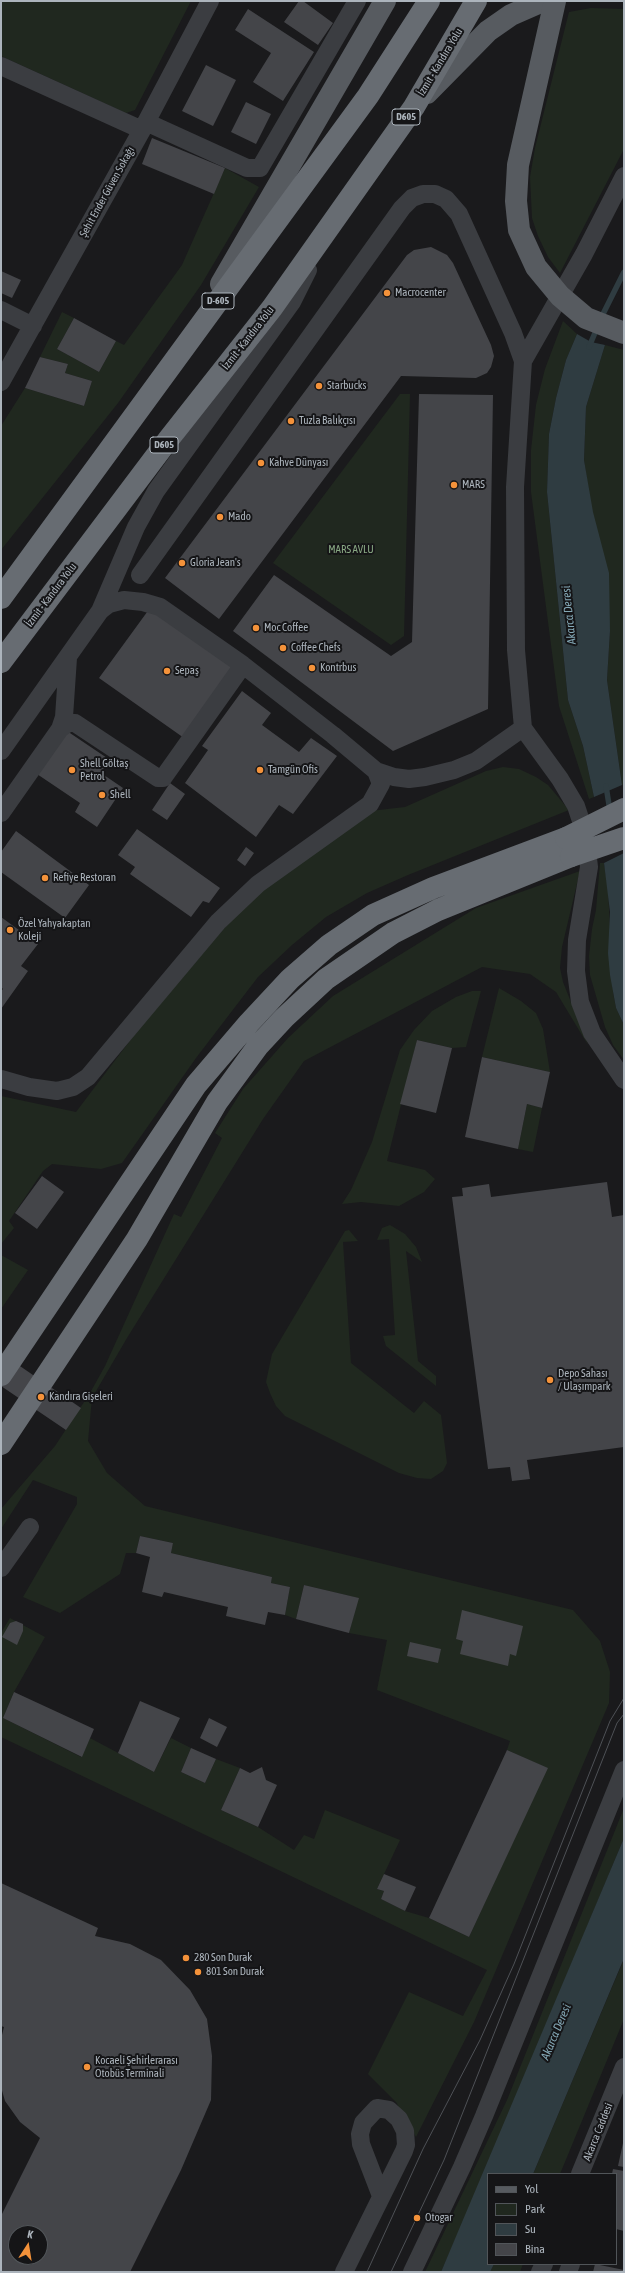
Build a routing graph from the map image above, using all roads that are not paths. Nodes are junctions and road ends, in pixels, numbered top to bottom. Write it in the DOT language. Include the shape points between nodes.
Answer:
graph roads {
  1 [pos="210,1"];
  2 [pos="358,1"];
  3 [pos="385,1"];
  4 [pos="429,1"];
  5 [pos="476,1"];
  6 [pos="543,1"];
  7 [pos="554,1"];
  8 [pos="1,66"];
  9 [pos="414,106"];
  10 [pos="144,126"];
  11 [pos="624,176"];
  12 [pos="328,228"];
  13 [pos="1,310"];
  14 [pos="33,326"];
  15 [pos="624,333"];
  16 [pos="183,349"];
  17 [pos="523,361"];
  18 [pos="1,382"];
  19 [pos="147,506"];
  20 [pos="140,574"];
  21 [pos="1,598"];
  22 [pos="160,607"];
  23 [pos="100,611"];
  24 [pos="68,656"];
  25 [pos="1,662"];
  26 [pos="243,665"];
  27 [pos="523,728"];
  28 [pos="60,729"];
  29 [pos="1,751"];
  30 [pos="376,771"];
  31 [pos="624,809"];
  32 [pos="1,813"];
  33 [pos="624,818"];
  34 [pos="624,838"];
  35 [pos="568,847"];
  36 [pos="1,1079"];
  37 [pos="624,1080"];
  38 [pos="1,1375"];
  39 [pos="1,1444"];
  40 [pos="30,1527"];
  41 [pos="1,1568"];
  42 [pos="624,1770"];
  43 [pos="624,2067"];
  44 [pos="580,2173"];
  45 [pos="381,2196"];
  46 [pos="344,2272"];
  47 [pos="412,2272"];
  1 -- 10 [label="street, Şehit Ender Güven Sokağı"];
  2 -- 10 [label="street" via="260,168 247,168"];
  3 -- 16 [label="main road"];
  4 -- 16 [label="highway, D-605" via="368,96"];
  5 -- 9 [label="highway, İzmit - Kandıra Yolu / D605"];
  6 -- 9 [label="main road" via="511,15 488,30"];
  7 -- 15 [label="main road, bridge" via="518,165 516,201 519,230 536,266 560,296 586,318"];
  8 -- 10 [label="street"];
  9 -- 12 [label="highway, İzmit - Kandıra Yolu / D605"];
  10 -- 14 [label="street, Şehit Ender Güven Sokağı"];
  11 -- 17 [label="street"];
  12 -- 19 [label="street" via="292,302"];
  12 -- 25 [label="highway, İzmit - Kandıra Yolu / D605" via="272,308 168,440"];
  13 -- 14 [label="street"];
  14 -- 18 [label="street, Şehit Ender Güven Sokağı"];
  16 -- 21 [label="highway, D-605"];
  17 -- 20 [label="street" via="457,210 446,199 435,194 423,194 412,198 402,208"];
  17 -- 27 [label="street" via="514,487 516,650"];
  19 -- 20 [label="street" via="138,538"];
  19 -- 23 [label="street"];
  20 -- 22 [label="street"];
  22 -- 23 [label="street" via="124,600 109,604"];
  22 -- 26 [label="street"];
  23 -- 24 [label="street"];
  24 -- 28 [label="street" via="64,717"];
  24 -- 29 [label="street"];
  26 -- 28 [label="street" via="163,778 158,778 75,723 68,723"];
  26 -- 30 [label="street"];
  27 -- 30 [label="street" via="476,761 454,770 409,778 394,777"];
  27 -- 37 [label="street" via="576,806 585,833 589,867 577,940 576,971 580,1002 592,1033"];
  28 -- 32 [label="street"];
  30 -- 36 [label="street" via="381,784 370,804 258,884 218,922 88,1077 73,1087 57,1091"];
  31 -- 35 [label="highway, bridge"];
  33 -- 35 [label="highway, bridge"];
  34 -- 35 [label="highway, bridge"];
  35 -- 38 [label="highway" via="433,888 373,915 329,945 290,979 249,1022 196,1085"];
  35 -- 39 [label="highway" via="393,933 326,979 284,1018 258,1046 217,1102 137,1239"];
  40 -- 41 [label="street"];
  42 -- 47 [label="street" via="478,2131"];
  43 -- 44 [label="street, Akarca Caddesi"];
  45 -- 46 [label="street"];
}
